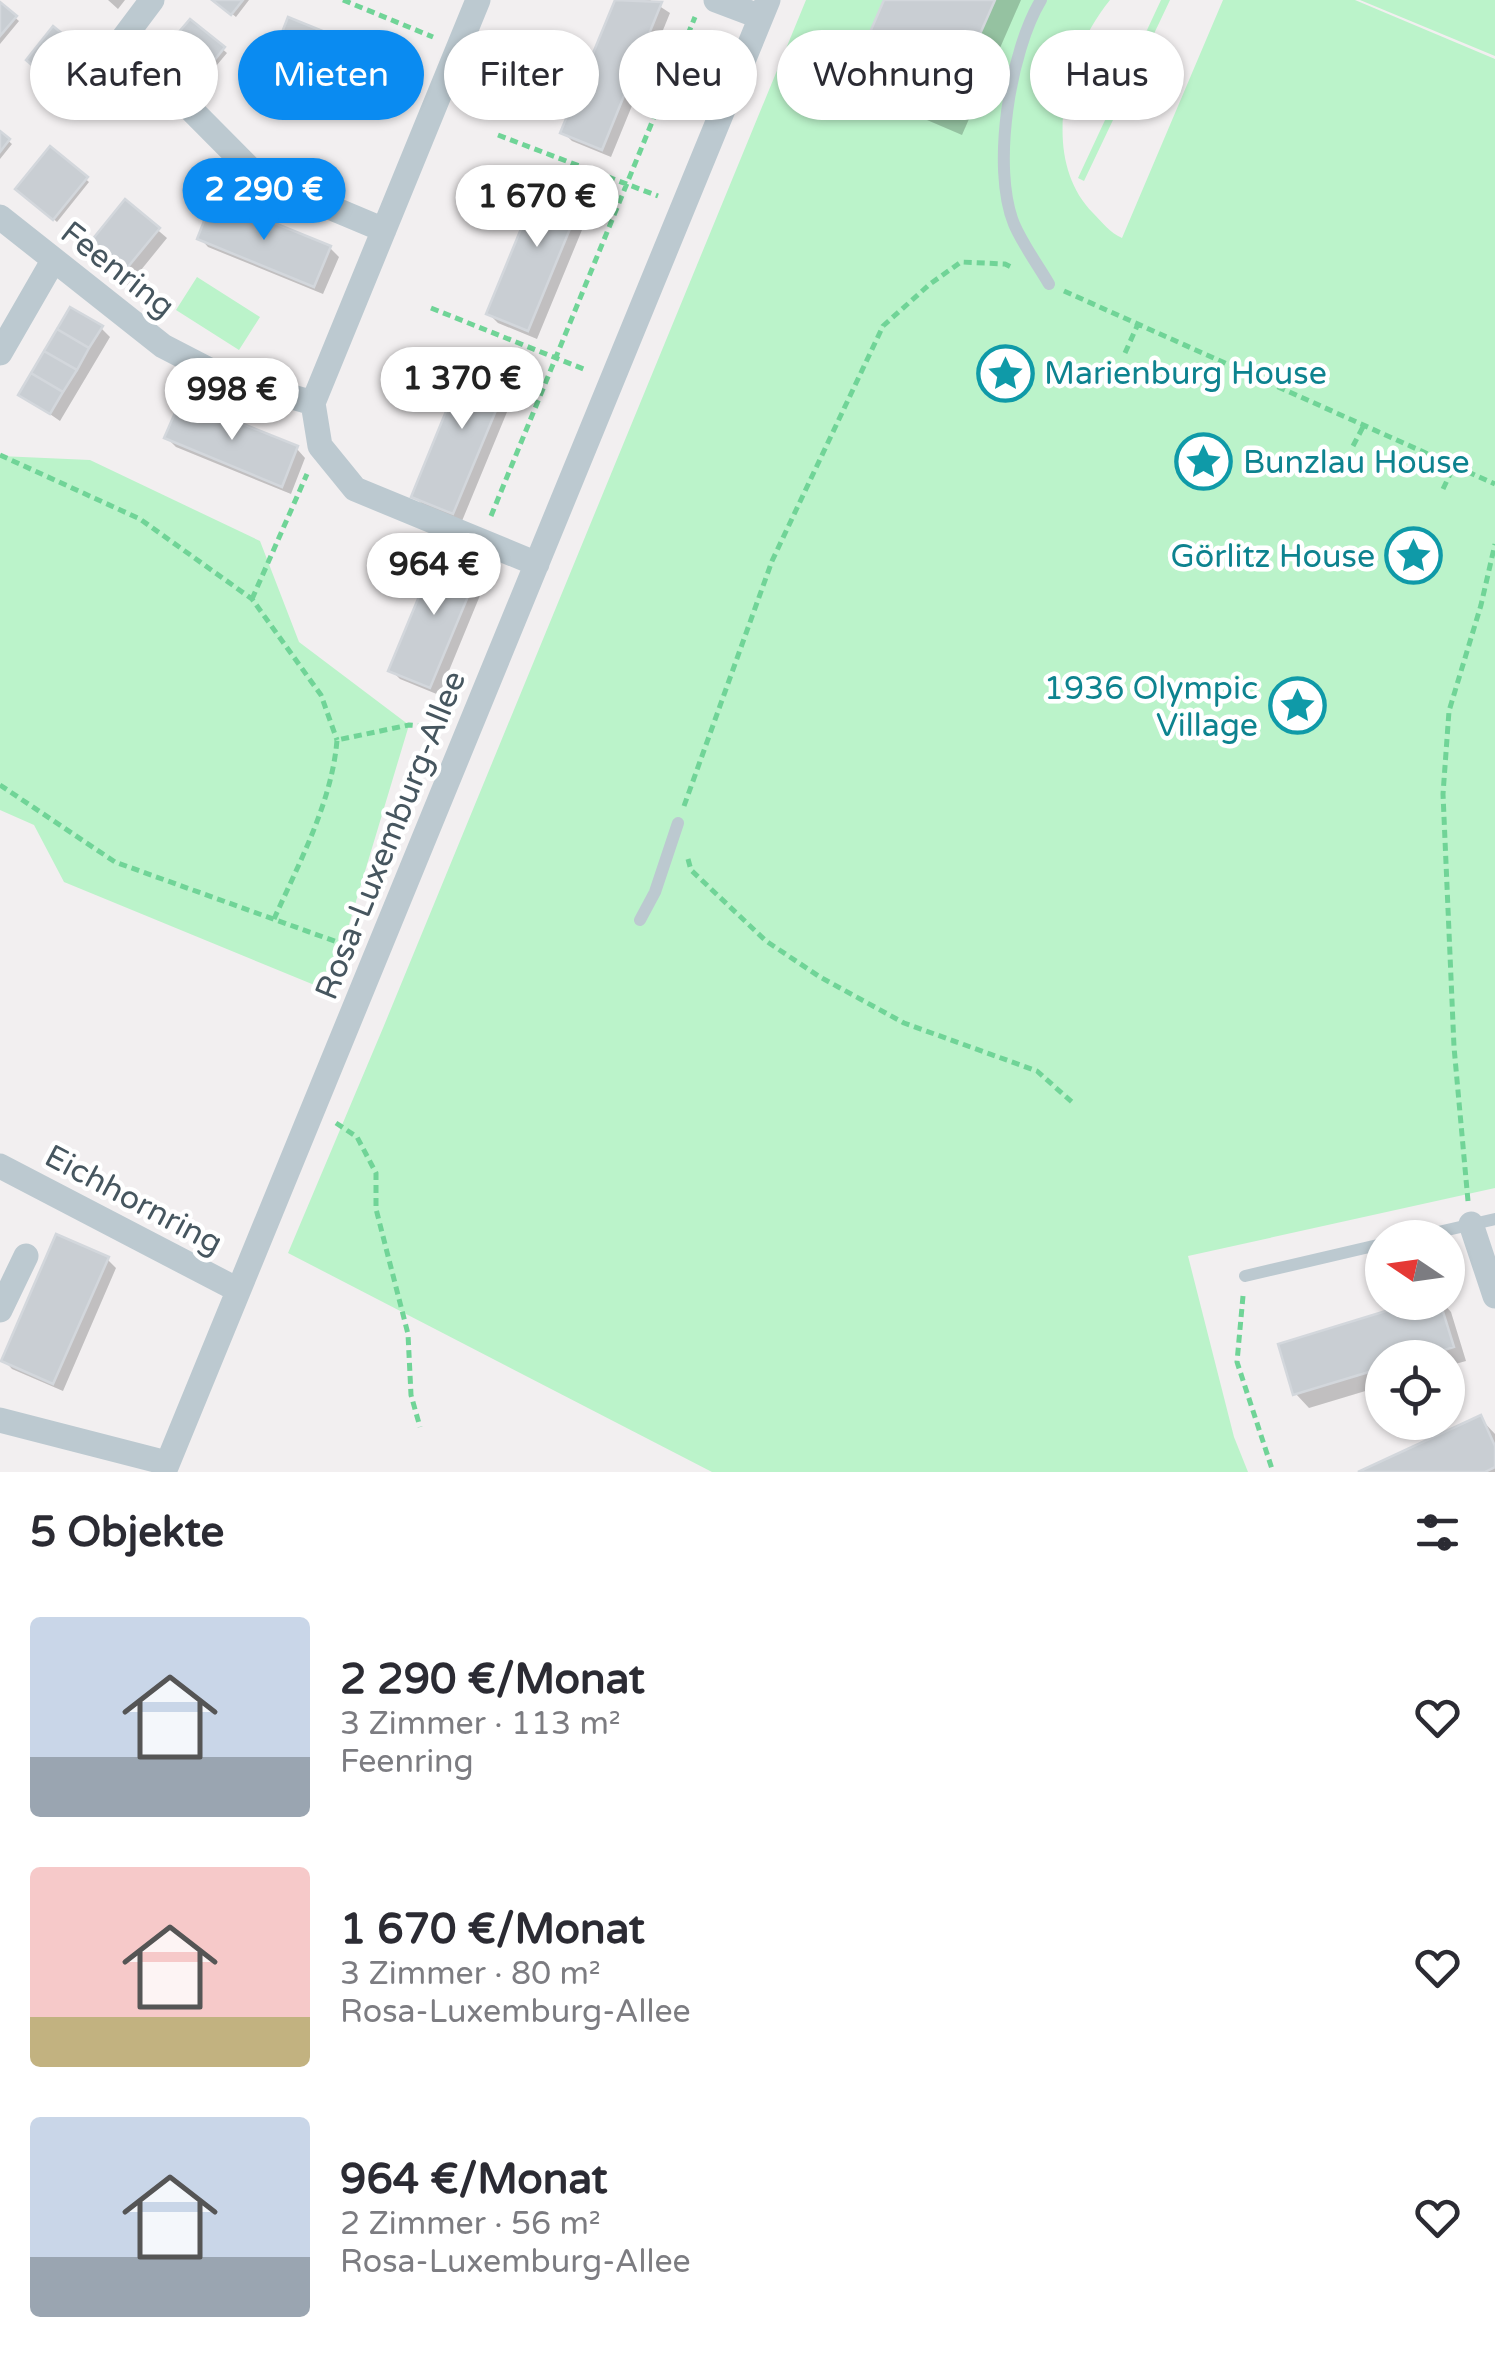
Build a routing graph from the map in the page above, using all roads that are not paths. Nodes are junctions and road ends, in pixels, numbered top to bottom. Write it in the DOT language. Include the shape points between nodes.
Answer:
graph roads {
  1 [pos="152,0"];
  2 [pos="478,0"];
  3 [pos="716,0"];
  4 [pos="1041,0"];
  5 [pos="765,9"];
  6 [pos="0,217"];
  7 [pos="384,230"];
  8 [pos="54,261"];
  9 [pos="1050,284"];
  10 [pos="0,352"];
  11 [pos="313,403"];
  12 [pos="537,564"];
  13 [pos="678,823"];
  14 [pos="640,920"];
  15 [pos="0,1166"];
  16 [pos="1483,1221"];
  17 [pos="1365,1248"];
  18 [pos="26,1256"];
  19 [pos="1245,1276"];
  20 [pos="238,1290"];
  21 [pos="1495,1296"];
  22 [pos="0,1310"];
  23 [pos="0,1420"];
  24 [pos="165,1468"];
  1 -- 7 [label="street" via="122,40 258,176"];
  2 -- 7 [label="street"];
  3 -- 5 [label="street"];
  4 -- 9 [label="lane" via="1013,69 1002,160 1013,222"];
  5 -- 12 [label="street, Rosa-Luxemburg-Allee"];
  6 -- 8 [label="street, Feenring"];
  7 -- 11 [label="street"];
  8 -- 10 [label="street"];
  8 -- 11 [label="street, Feenring" via="163,346 221,376"];
  11 -- 12 [label="street" via="320,446 355,489"];
  12 -- 20 [label="street, Rosa-Luxemburg-Allee"];
  13 -- 14 [label="lane"];
  15 -- 20 [label="street, Eichhornring"];
  16 -- 21 [label="street"];
  17 -- 19 [label="lane"];
  18 -- 22 [label="street"];
  20 -- 24 [label="street, Rosa-Luxemburg-Allee"];
  23 -- 24 [label="street"];
}
